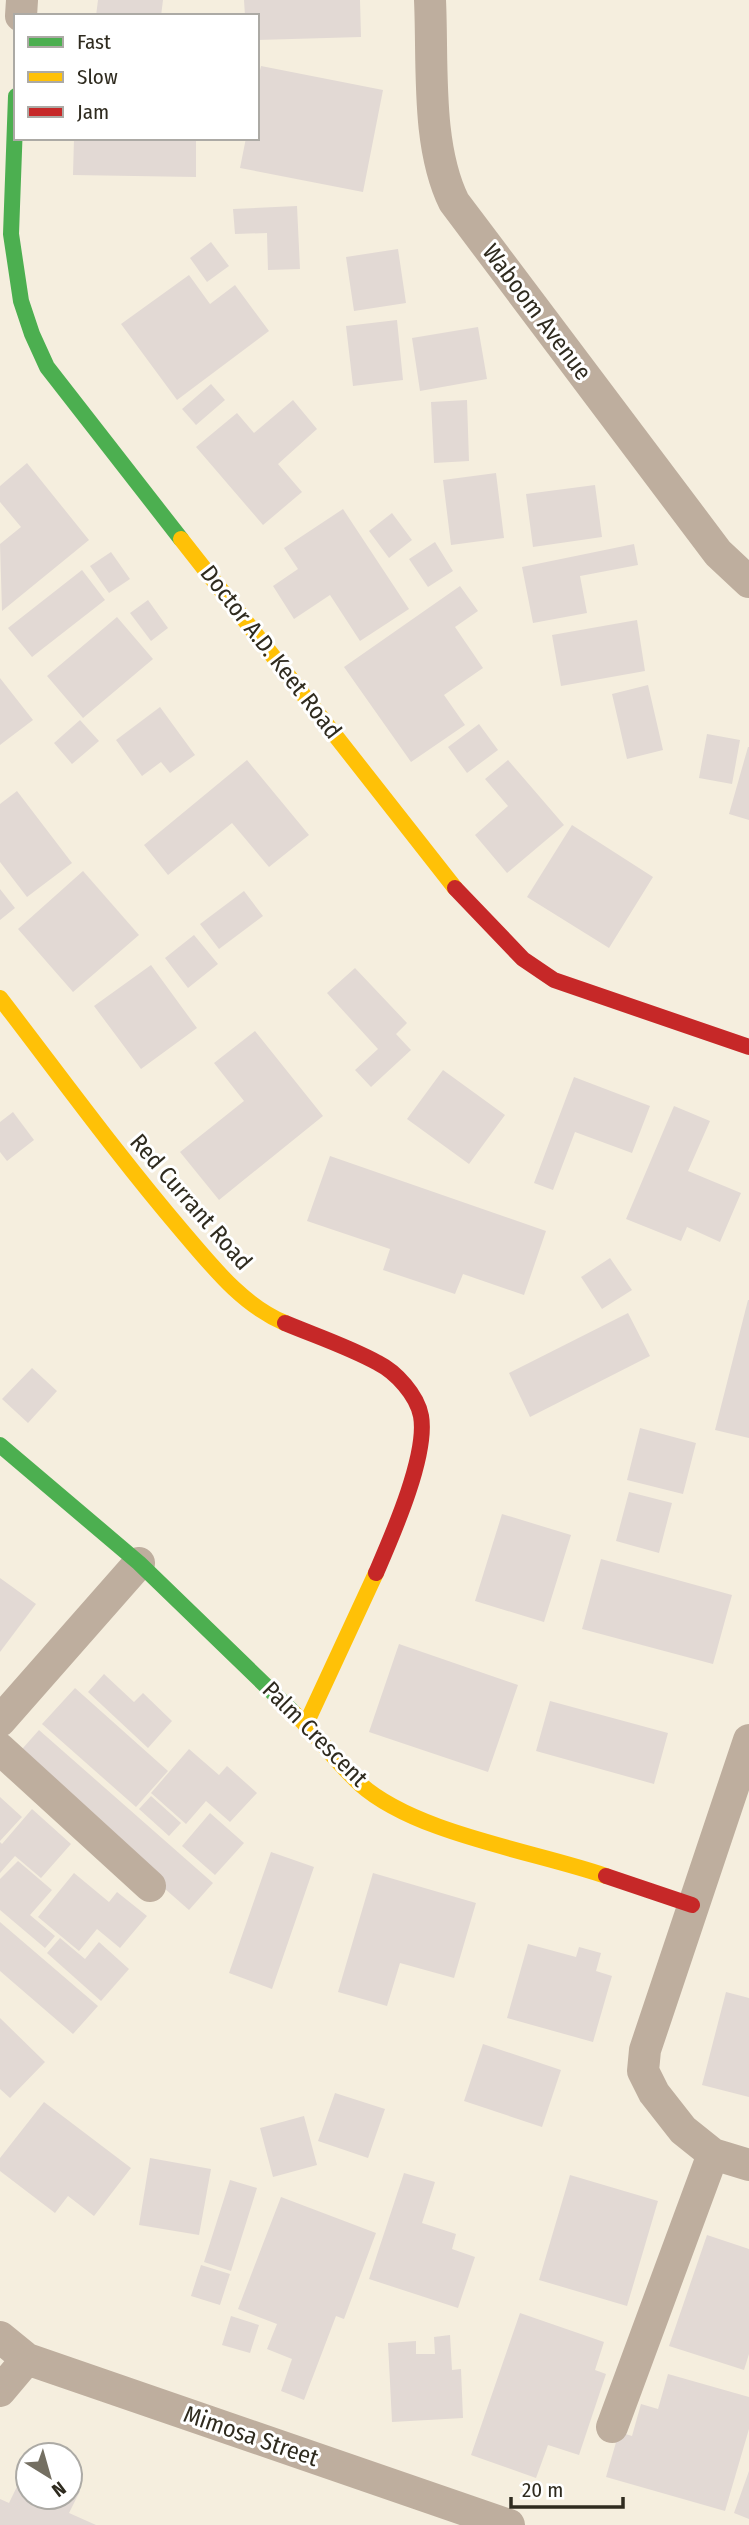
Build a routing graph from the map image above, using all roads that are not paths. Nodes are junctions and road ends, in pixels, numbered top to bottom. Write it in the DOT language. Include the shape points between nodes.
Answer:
graph roads {
  1 [pos="429,0"];
  2 [pos="14,127"];
  3 [pos="749,582"];
  4 [pos="0,998"];
  5 [pos="749,1047"];
  6 [pos="0,1445"];
  7 [pos="139,1563"];
  8 [pos="0,1721"];
  9 [pos="306,1724"];
  10 [pos="749,1740"];
  11 [pos="0,1749"];
  12 [pos="150,1886"];
  13 [pos="692,1905"];
  14 [pos="713,2154"];
  15 [pos="749,2165"];
  16 [pos="0,2337"];
  17 [pos="27,2360"];
  18 [pos="0,2391"];
  19 [pos="612,2427"];
  20 [pos="509,2525"];
  1 -- 3 [label="street, Waboom Avenue" via="437,143 442,177 454,202 718,553"];
  2 -- 5 [label="street, Doctor A.D. Keet Road" via="8,219 12,272 17,299 47,367 453,886 523,959 554,979"];
  4 -- 9 [label="street, Red Currant Road" via="144,1187 226,1282 270,1317 379,1363 395,1374 421,1416 422,1436 396,1523"];
  6 -- 7 [label="street, Palm Crescent"];
  7 -- 8 [label="street"];
  7 -- 9 [label="street, Palm Crescent"];
  9 -- 13 [label="street, Palm Crescent" via="361,1785 434,1825"];
  10 -- 13 [label="street"];
  11 -- 12 [label="street"];
  13 -- 14 [label="street" via="645,2050 643,2071 668,2112"];
  14 -- 15 [label="street"];
  14 -- 19 [label="street"];
  16 -- 17 [label="street, Mimosa Street"];
  17 -- 18 [label="street"];
  17 -- 20 [label="street, Mimosa Street"];
}
